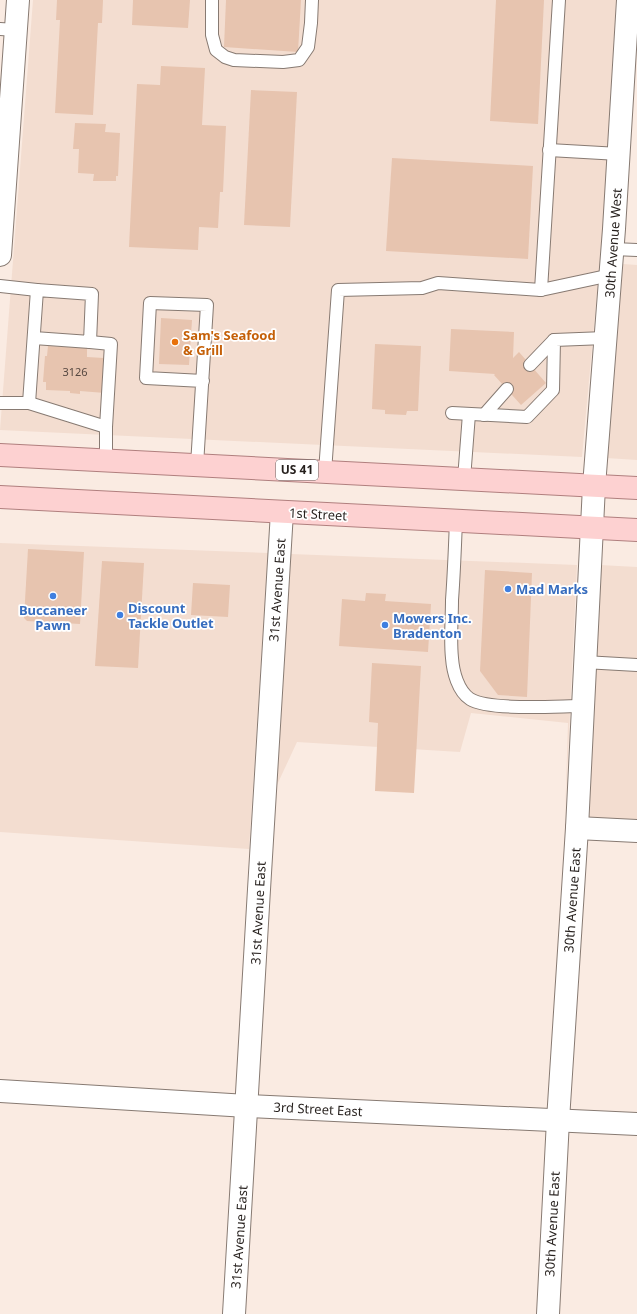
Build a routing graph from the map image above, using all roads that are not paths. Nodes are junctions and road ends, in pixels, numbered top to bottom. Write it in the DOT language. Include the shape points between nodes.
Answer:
graph roads {
  1 [pos="18,0"];
  2 [pos="212,0"];
  3 [pos="312,0"];
  4 [pos="559,0"];
  5 [pos="628,0"];
  6 [pos="8,30"];
  7 [pos="4,141"];
  8 [pos="549,150"];
  9 [pos="619,154"];
  10 [pos="613,249"];
  11 [pos="637,250"];
  12 [pos="0,256"];
  13 [pos="611,275"];
  14 [pos="0,286"];
  15 [pos="37,290"];
  16 [pos="541,290"];
  17 [pos="34,338"];
  18 [pos="605,338"];
  19 [pos="554,340"];
  20 [pos="90,342"];
  21 [pos="530,365"];
  22 [pos="203,381"];
  23 [pos="507,389"];
  24 [pos="0,403"];
  25 [pos="29,403"];
  26 [pos="452,413"];
  27 [pos="469,414"];
  28 [pos="484,415"];
  29 [pos="106,427"];
  30 [pos="0,455"];
  31 [pos="106,461"];
  32 [pos="197,465"];
  33 [pos="325,472"];
  34 [pos="464,479"];
  35 [pos="594,486"];
  36 [pos="637,488"];
  37 [pos="0,497"];
  38 [pos="282,512"];
  39 [pos="456,520"];
  40 [pos="592,528"];
  41 [pos="637,530"];
  42 [pos="584,662"];
  43 [pos="637,665"];
  44 [pos="582,706"];
  45 [pos="577,828"];
  46 [pos="637,831"];
  47 [pos="0,1091"];
  48 [pos="248,1106"];
  49 [pos="558,1120"];
  50 [pos="637,1124"];
  51 [pos="234,1314"];
  52 [pos="548,1314"];
  1 -- 6 [label="street"];
  2 -- 3 [label="lane" via="212,35 216,50 224,57 234,60 283,62 299,60 308,47"];
  4 -- 8 [label="lane"];
  5 -- 9 [label="street, 30th Avenue West"];
  6 -- 7 [label="street"];
  7 -- 12 [label="street"];
  8 -- 9 [label="lane"];
  8 -- 16 [label="lane"];
  9 -- 10 [label="street, 30th Avenue West"];
  10 -- 11 [label="lane"];
  10 -- 13 [label="street, 30th Avenue West"];
  13 -- 16 [label="lane"];
  13 -- 18 [label="street, 30th Avenue West"];
  14 -- 15 [label="lane"];
  15 -- 17 [label="lane"];
  15 -- 20 [label="lane" via="92,294"];
  16 -- 33 [label="lane" via="438,284 422,288 338,290"];
  17 -- 20 [label="lane"];
  17 -- 25 [label="lane"];
  18 -- 19 [label="lane"];
  18 -- 35 [label="street, 30th Avenue West"];
  19 -- 21 [label="lane"];
  19 -- 28 [label="lane" via="553,390 527,417"];
  20 -- 29 [label="lane" via="111,344"];
  22 -- 22 [label="lane" via="208,305 150,303 146,378"];
  22 -- 32 [label="lane"];
  23 -- 28 [label="lane"];
  24 -- 25 [label="lane"];
  25 -- 29 [label="lane"];
  26 -- 27 [label="lane"];
  27 -- 28 [label="lane"];
  27 -- 34 [label="lane"];
  29 -- 31 [label="lane"];
  30 -- 31 [label="main road, US 41"];
  31 -- 32 [label="main road, US 41"];
  32 -- 33 [label="main road, US 41"];
  33 -- 34 [label="main road, US 41"];
  34 -- 35 [label="main road, US 41"];
  35 -- 36 [label="main road, US 41"];
  35 -- 40 [label="street, 30th Avenue East"];
  37 -- 38 [label="main road, 1st Street"];
  38 -- 39 [label="main road, 1st Street"];
  38 -- 48 [label="street, 31st Avenue East"];
  39 -- 40 [label="main road, 1st Street"];
  39 -- 44 [label="lane" via="452,659 462,691 470,699 485,704"];
  40 -- 41 [label="main road, 1st Street"];
  40 -- 42 [label="street, 30th Avenue East"];
  42 -- 43 [label="lane"];
  42 -- 44 [label="street, 30th Avenue East"];
  44 -- 45 [label="street, 30th Avenue East"];
  45 -- 46 [label="street"];
  45 -- 49 [label="street, 30th Avenue East"];
  47 -- 48 [label="street, 3rd Street East"];
  48 -- 49 [label="street, 3rd Street East"];
  48 -- 51 [label="street, 31st Avenue East"];
  49 -- 50 [label="street, 3rd Street East"];
  49 -- 52 [label="street, 30th Avenue East"];
}
